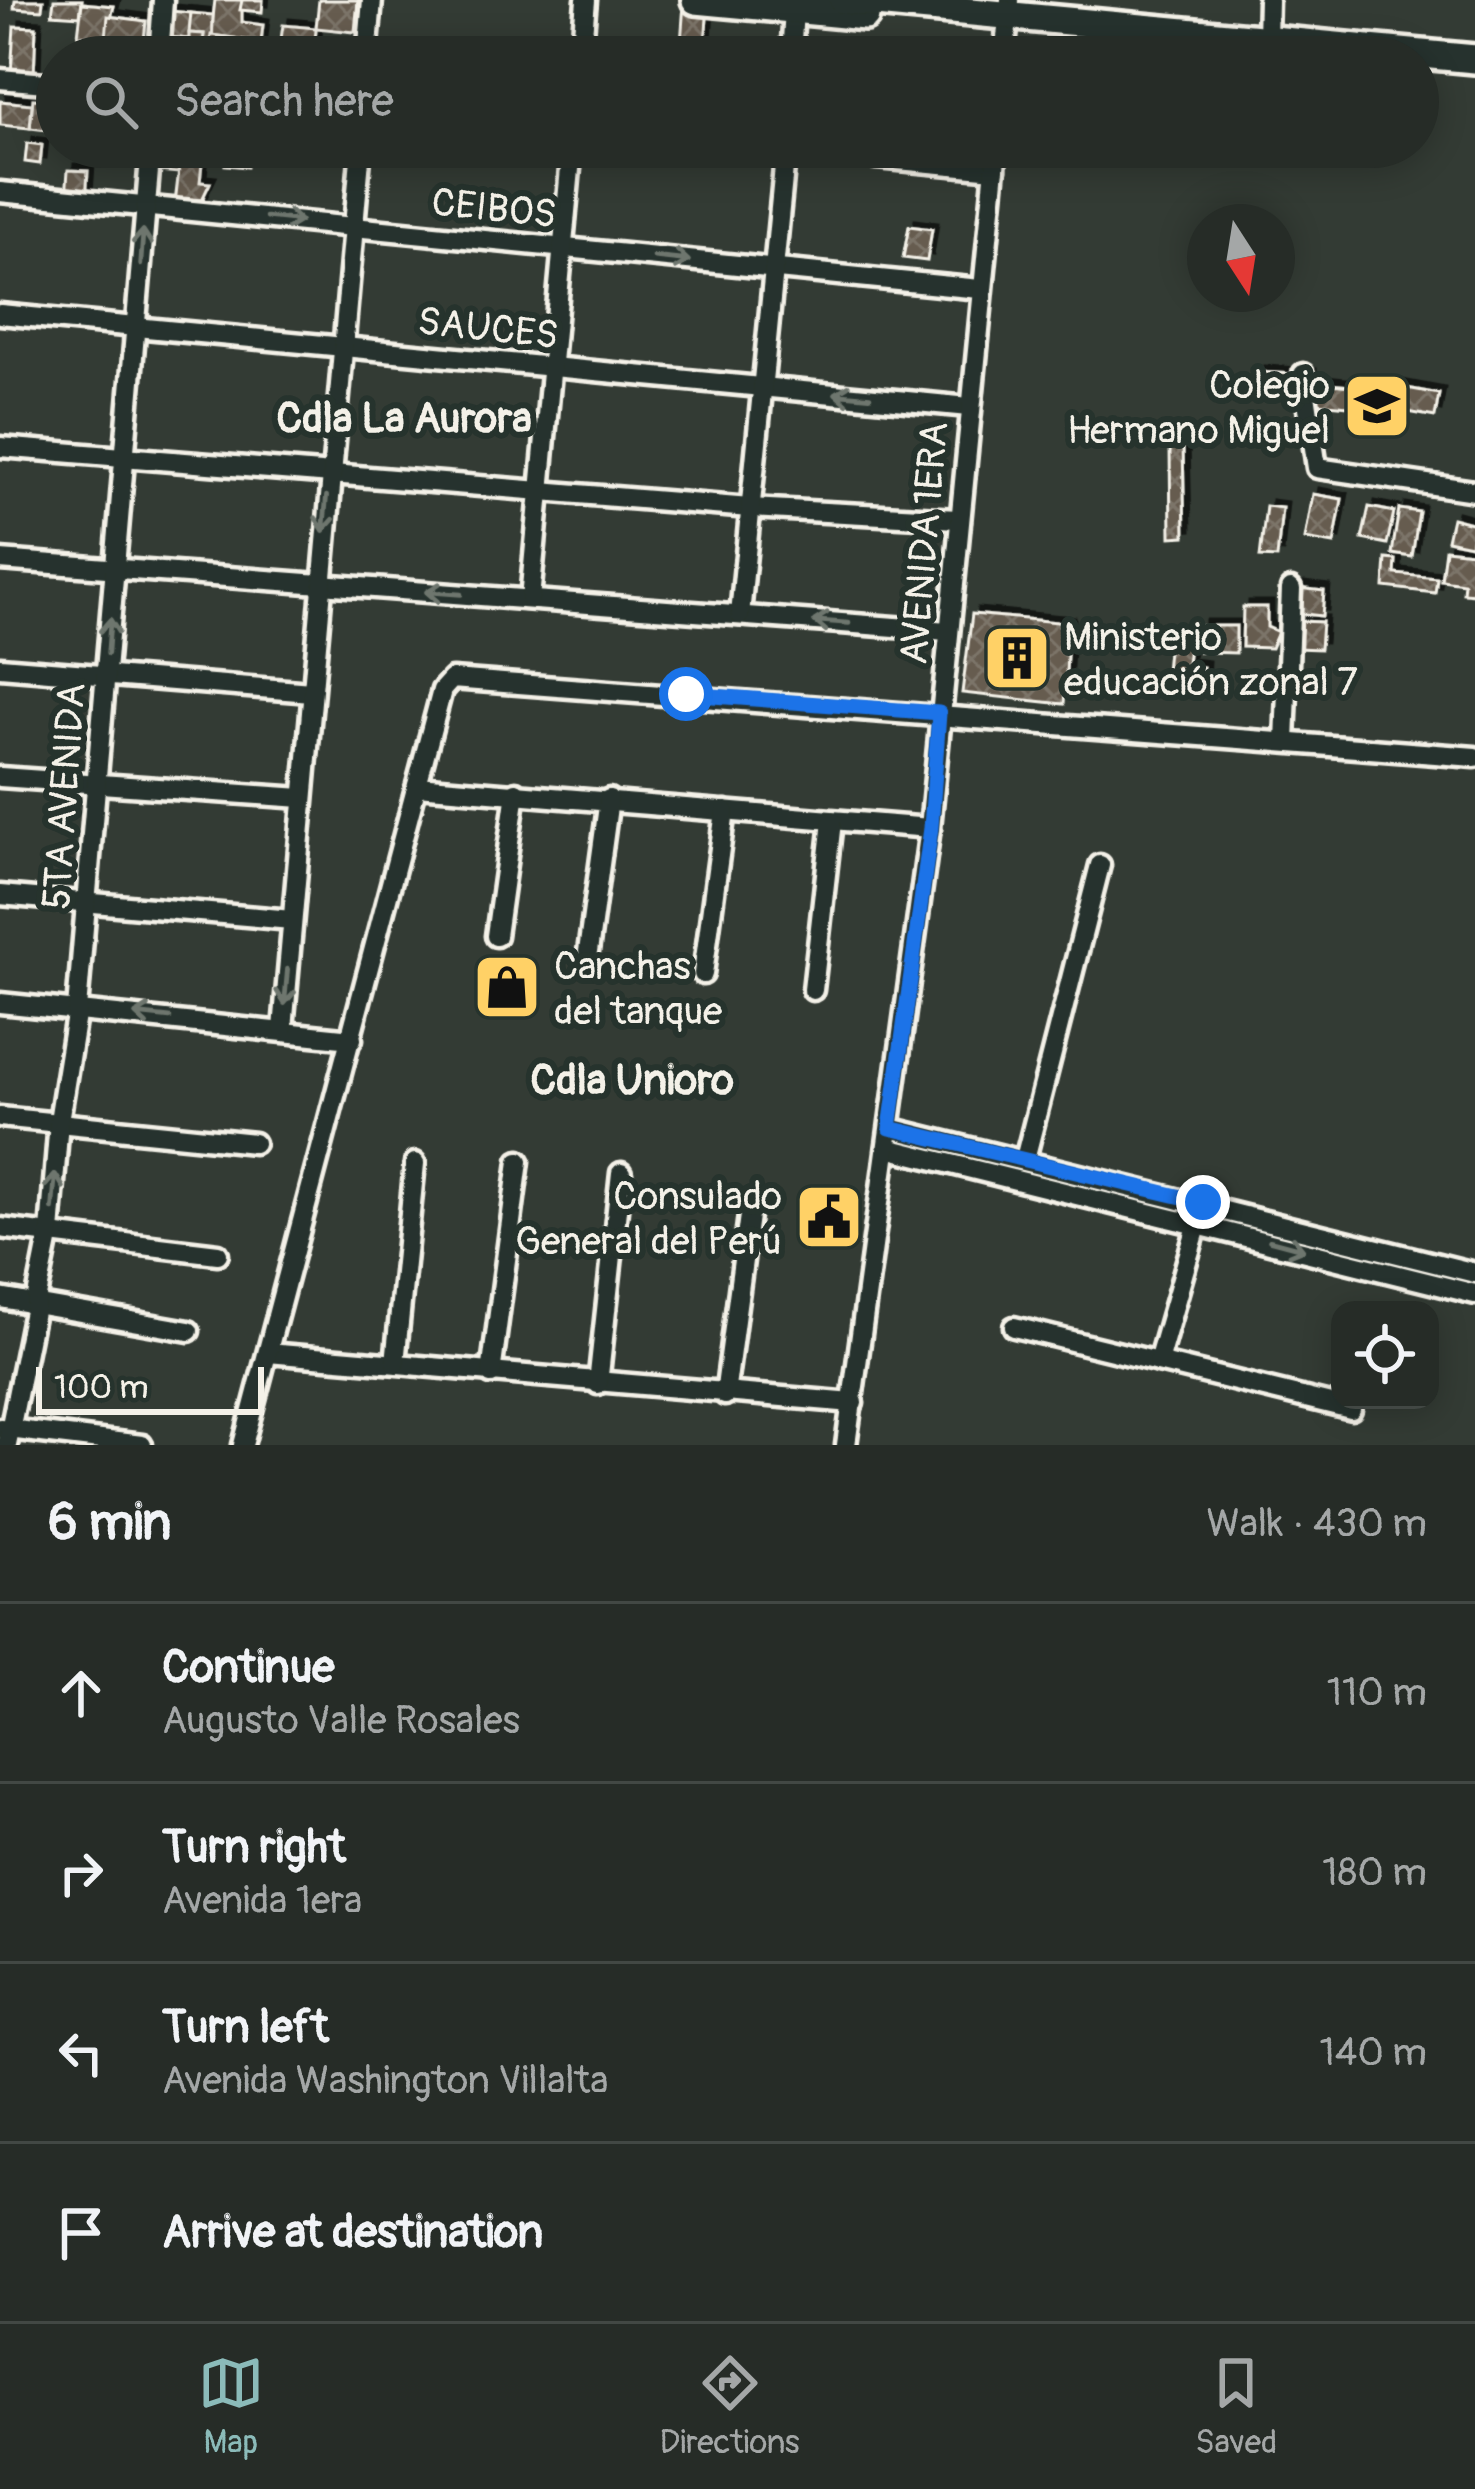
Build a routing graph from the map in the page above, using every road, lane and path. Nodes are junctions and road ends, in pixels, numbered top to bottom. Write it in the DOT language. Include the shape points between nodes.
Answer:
graph roads {
  1 [pos="163,0"];
  2 [pos="372,0"];
  3 [pos="586,0"];
  4 [pos="696,0"];
  5 [pos="843,0"];
  6 [pos="1268,0"];
  7 [pos="794,9"];
  8 [pos="1007,26"];
  9 [pos="160,36"];
  10 [pos="369,36"];
  11 [pos="582,36"];
  12 [pos="792,36"];
  13 [pos="1108,36"];
  14 [pos="1224,36"];
  15 [pos="1267,36"];
  16 [pos="1439,55"];
  17 [pos="1475,59"];
  18 [pos="1439,67"];
  19 [pos="1475,70"];
  20 [pos="0,79"];
  21 [pos="36,82"];
  22 [pos="149,168"];
  23 [pos="360,168"];
  24 [pos="570,168"];
  25 [pos="784,168"];
  26 [pos="985,168"];
  27 [pos="995,169"];
  28 [pos="0,192"];
  29 [pos="145,205"];
  30 [pos="356,226"];
  31 [pos="563,248"];
  32 [pos="774,268"];
  33 [pos="980,289"];
  34 [pos="0,314"];
  35 [pos="136,326"];
  36 [pos="342,346"];
  37 [pos="552,367"];
  38 [pos="1303,374"];
  39 [pos="762,387"];
  40 [pos="969,406"];
  41 [pos="0,447"];
  42 [pos="124,456"];
  43 [pos="329,474"];
  44 [pos="540,490"];
  45 [pos="1475,491"];
  46 [pos="750,508"];
  47 [pos="958,519"];
  48 [pos="0,560"];
  49 [pos="114,568"];
  50 [pos="320,584"];
  51 [pos="1291,589"];
  52 [pos="530,599"];
  53 [pos="740,615"];
  54 [pos="948,631"];
  55 [pos="0,667"];
  56 [pos="106,675"];
  57 [pos="310,692"];
  58 [pos="939,713"];
  59 [pos="1285,742"];
  60 [pos="1475,757"];
  61 [pos="0,777"];
  62 [pos="99,781"];
  63 [pos="417,786"];
  64 [pos="516,792"];
  65 [pos="302,798"];
  66 [pos="609,799"];
  67 [pos="725,811"];
  68 [pos="832,821"];
  69 [pos="931,828"];
  70 [pos="1100,865"];
  71 [pos="0,895"];
  72 [pos="89,900"];
  73 [pos="292,920"];
  74 [pos="496,936"];
  75 [pos="588,952"];
  76 [pos="703,974"];
  77 [pos="812,990"];
  78 [pos="0,1003"];
  79 [pos="77,1009"];
  80 [pos="283,1029"];
  81 [pos="352,1039"];
  82 [pos="0,1117"];
  83 [pos="59,1121"];
  84 [pos="889,1138"];
  85 [pos="254,1143"];
  86 [pos="1025,1159"];
  87 [pos="519,1161"];
  88 [pos="415,1163"];
  89 [pos="621,1173"];
  90 [pos="1203,1202"];
  91 [pos="750,1208"];
  92 [pos="1198,1222"];
  93 [pos="0,1228"];
  94 [pos="50,1232"];
  95 [pos="218,1254"];
  96 [pos="1475,1273"];
  97 [pos="1475,1294"];
  98 [pos="0,1298"];
  99 [pos="34,1302"];
  100 [pos="1014,1327"];
  101 [pos="189,1331"];
  102 [pos="268,1353"];
  103 [pos="1158,1362"];
  104 [pos="395,1363"];
  105 [pos="491,1374"];
  106 [pos="598,1384"];
  107 [pos="725,1395"];
  108 [pos="853,1403"];
  109 [pos="1331,1404"];
  110 [pos="6,1434"];
  111 [pos="142,1445"];
  112 [pos="243,1445"];
  113 [pos="846,1445"];
  1 -- 9 [label="street"];
  2 -- 10 [label="street"];
  3 -- 11 [label="street"];
  4 -- 7 [label="main road"];
  5 -- 8 [label="main road"];
  6 -- 15 [label="street"];
  7 -- 8 [label="main road"];
  7 -- 12 [label="street"];
  8 -- 13 [label="main road"];
  8 -- 14 [label="main road"];
  16 -- 17 [label="main road"];
  18 -- 19 [label="main road"];
  20 -- 21 [label="street"];
  22 -- 29 [label="street, 5TA AVENIDA"];
  23 -- 30 [label="street"];
  24 -- 31 [label="street"];
  25 -- 32 [label="street"];
  26 -- 27 [label="street"];
  27 -- 33 [label="street, AVENIDA 1ERA"];
  28 -- 29 [label="street, CEIBOS"];
  29 -- 30 [label="street, CEIBOS, one-way"];
  35 -- 29 [label="street, 5TA AVENIDA, one-way"];
  30 -- 31 [label="street, CEIBOS"];
  30 -- 36 [label="street"];
  31 -- 32 [label="street, CEIBOS, one-way"];
  31 -- 37 [label="street"];
  32 -- 33 [label="street, CEIBOS"];
  32 -- 39 [label="street"];
  33 -- 40 [label="street, AVENIDA 1ERA"];
  34 -- 35 [label="street, SAUCES"];
  35 -- 36 [label="street, SAUCES"];
  35 -- 42 [label="street, 5TA AVENIDA"];
  36 -- 37 [label="street, SAUCES"];
  36 -- 43 [label="street"];
  37 -- 39 [label="street, SAUCES"];
  37 -- 44 [label="street"];
  38 -- 45 [label="street" via="1317,468"];
  40 -- 39 [label="street, SAUCES, one-way"];
  39 -- 46 [label="street"];
  40 -- 47 [label="street, AVENIDA 1ERA"];
  41 -- 42 [label="street"];
  42 -- 43 [label="street"];
  42 -- 49 [label="street, 5TA AVENIDA"];
  43 -- 44 [label="street"];
  43 -- 50 [label="street, one-way"];
  44 -- 46 [label="street"];
  44 -- 52 [label="street"];
  46 -- 47 [label="street"];
  46 -- 53 [label="street"];
  47 -- 54 [label="street, AVENIDA 1ERA"];
  48 -- 49 [label="street"];
  49 -- 50 [label="street"];
  56 -- 49 [label="street, 5TA AVENIDA, one-way"];
  52 -- 50 [label="street, one-way"];
  50 -- 57 [label="street"];
  51 -- 59 [label="street"];
  52 -- 53 [label="street"];
  54 -- 53 [label="street, one-way"];
  54 -- 58 [label="street, AVENIDA 1ERA"];
  55 -- 56 [label="street"];
  56 -- 57 [label="street"];
  56 -- 62 [label="street, 5TA AVENIDA"];
  57 -- 65 [label="street"];
  58 -- 59 [label="street"];
  58 -- 63 [label="street" via="452,680 442,690"];
  58 -- 69 [label="street, AVENIDA 1ERA"];
  59 -- 60 [label="street"];
  61 -- 62 [label="street"];
  62 -- 65 [label="street"];
  62 -- 72 [label="street, 5TA AVENIDA"];
  63 -- 64 [label="street"];
  63 -- 81 [label="street"];
  64 -- 66 [label="street"];
  64 -- 74 [label="street"];
  65 -- 73 [label="street"];
  66 -- 67 [label="street"];
  66 -- 75 [label="street"];
  67 -- 68 [label="street"];
  67 -- 76 [label="street"];
  68 -- 69 [label="street"];
  68 -- 77 [label="street"];
  69 -- 84 [label="street, AVENIDA 1ERA"];
  70 -- 86 [label="street"];
  71 -- 72 [label="street"];
  72 -- 73 [label="street"];
  72 -- 79 [label="street, 5TA AVENIDA"];
  73 -- 80 [label="street, one-way"];
  78 -- 79 [label="street"];
  80 -- 79 [label="street, one-way"];
  79 -- 83 [label="street, 5TA AVENIDA"];
  80 -- 81 [label="street"];
  81 -- 102 [label="street"];
  82 -- 83 [label="street"];
  83 -- 85 [label="street"];
  94 -- 83 [label="street, 5TA AVENIDA, one-way"];
  84 -- 86 [label="street"];
  84 -- 92 [label="street"];
  84 -- 108 [label="street, AVENIDA 1ERA"];
  86 -- 90 [label="street"];
  87 -- 105 [label="street"];
  88 -- 104 [label="street"];
  89 -- 106 [label="street"];
  90 -- 92 [label="street"];
  90 -- 96 [label="street"];
  91 -- 107 [label="street"];
  92 -- 97 [label="street, one-way"];
  92 -- 103 [label="street"];
  93 -- 94 [label="street"];
  94 -- 95 [label="street"];
  94 -- 99 [label="street, 5TA AVENIDA"];
  98 -- 99 [label="street"];
  99 -- 101 [label="street"];
  99 -- 110 [label="street, 5TA AVENIDA"];
  100 -- 103 [label="street"];
  102 -- 104 [label="street"];
  102 -- 112 [label="street"];
  103 -- 109 [label="street"];
  104 -- 105 [label="street"];
  105 -- 106 [label="street"];
  106 -- 107 [label="street"];
  107 -- 108 [label="street"];
  108 -- 113 [label="street, AVENIDA 1ERA"];
  110 -- 111 [label="street"];
}
